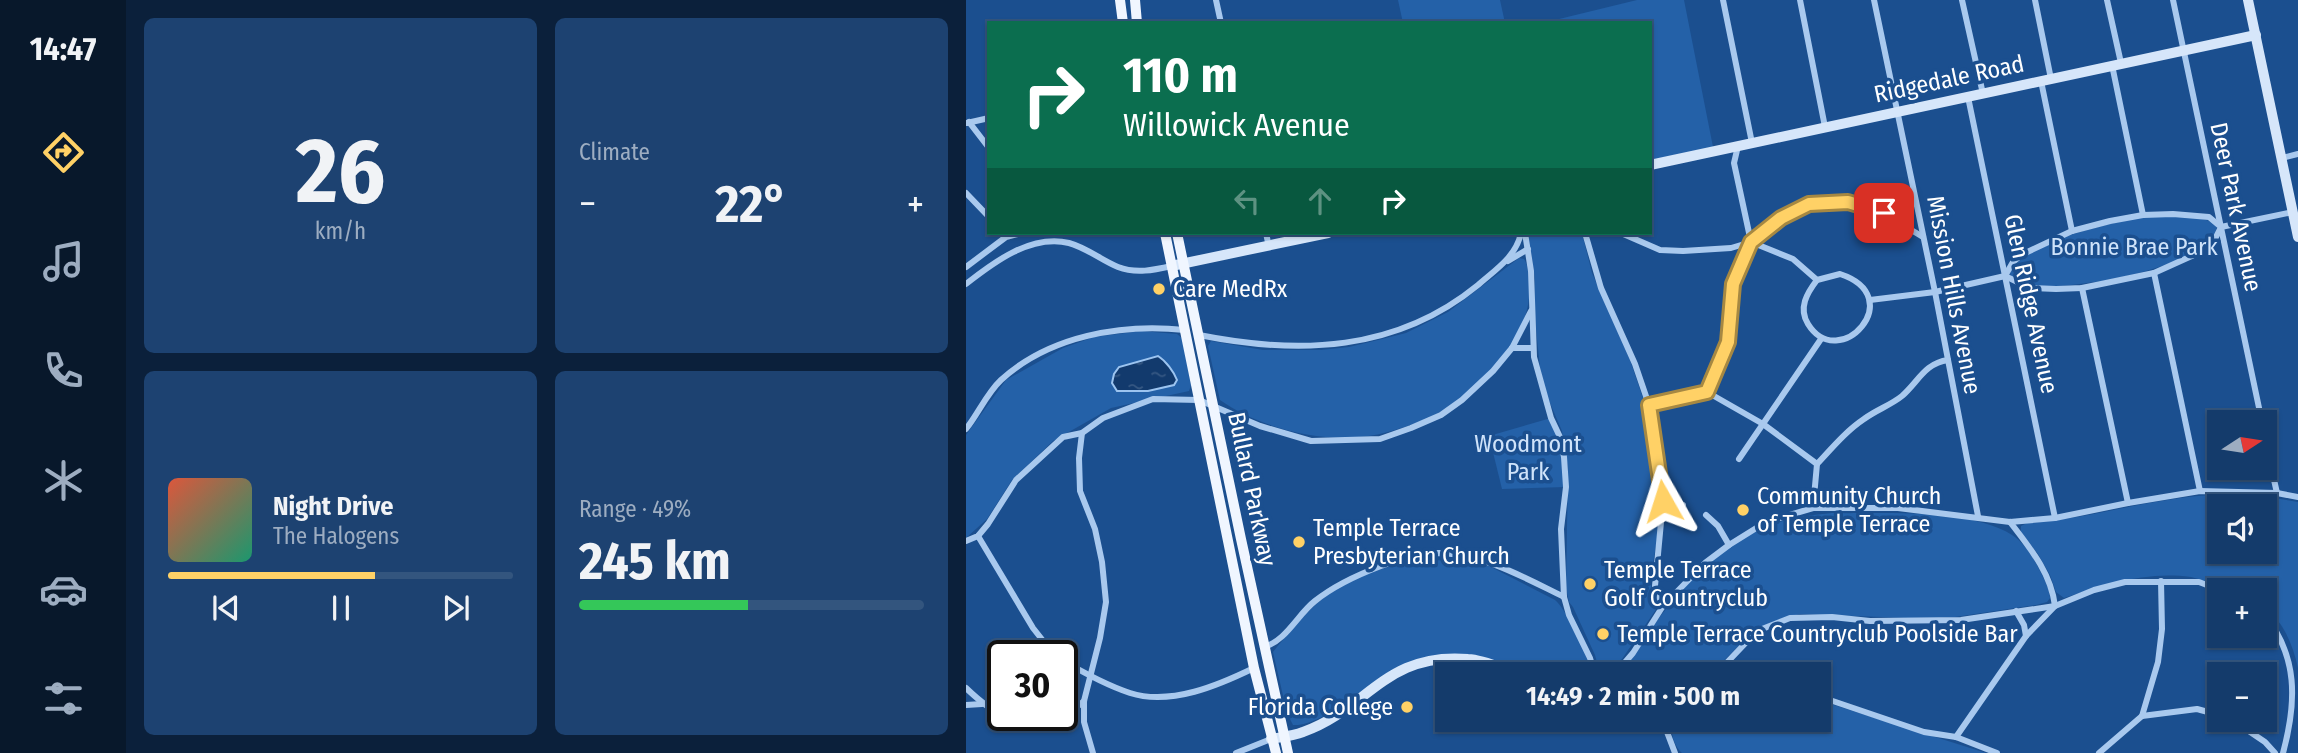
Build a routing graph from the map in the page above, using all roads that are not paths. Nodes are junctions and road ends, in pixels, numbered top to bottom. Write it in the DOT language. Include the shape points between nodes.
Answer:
graph roads {
  1 [pos="1120,0"];
  2 [pos="1135,0"];
  3 [pos="1216,0"];
  4 [pos="1723,0"];
  5 [pos="1800,0"];
  6 [pos="1874,0"];
  7 [pos="1962,0"];
  8 [pos="2035,0"];
  9 [pos="2107,0"];
  10 [pos="2173,0"];
  11 [pos="2248,0"];
  12 [pos="1123,21"];
  13 [pos="1137,21"];
  14 [pos="1221,21"];
  15 [pos="2256,34"];
  16 [pos="2183,50"];
  17 [pos="2117,64"];
  18 [pos="2046,80"];
  19 [pos="1983,94"];
  20 [pos="1968,97"];
  21 [pos="1898,113"];
  22 [pos="987,118"];
  23 [pos="968,123"];
  24 [pos="1825,127"];
  25 [pos="1752,142"];
  26 [pos="987,146"];
  27 [pos="1738,146"];
  28 [pos="2298,155"];
  29 [pos="2282,158"];
  30 [pos="1652,165"];
  31 [pos="966,193"];
  32 [pos="2293,212"];
  33 [pos="987,215"];
  34 [pos="2143,215"];
  35 [pos="2221,227"];
  36 [pos="2072,231"];
  37 [pos="1004,235"];
  38 [pos="1166,235"];
  39 [pos="1177,235"];
  40 [pos="1266,235"];
  41 [pos="1320,235"];
  42 [pos="1522,235"];
  43 [pos="1524,235"];
  44 [pos="1586,235"];
  45 [pos="1624,235"];
  46 [pos="1049,237"];
  47 [pos="1923,237"];
  48 [pos="2298,237"];
  49 [pos="1751,242"];
  50 [pos="1269,247"];
  51 [pos="1528,249"];
  52 [pos="1506,262"];
  53 [pos="1178,265"];
  54 [pos="966,267"];
  55 [pos="2154,273"];
  56 [pos="2006,275"];
  57 [pos="1817,280"];
  58 [pos="966,284"];
  59 [pos="2082,288"];
  60 [pos="1935,292"];
  61 [pos="1870,300"];
  62 [pos="1531,312"];
  63 [pos="1185,330"];
  64 [pos="1199,335"];
  65 [pos="1821,339"];
  66 [pos="1512,348"];
  67 [pos="1532,348"];
  68 [pos="1948,360"];
  69 [pos="1707,392"];
  70 [pos="1199,400"];
  71 [pos="1649,405"];
  72 [pos="1213,406"];
  73 [pos="2259,410"];
  74 [pos="1763,424"];
  75 [pos="966,429"];
  76 [pos="1082,433"];
  77 [pos="1739,459"];
  78 [pos="1817,464"];
  79 [pos="2274,480"];
  80 [pos="2200,491"];
  81 [pos="2277,493"];
  82 [pos="2298,497"];
  83 [pos="1663,501"];
  84 [pos="2128,503"];
  85 [pos="1683,505"];
  86 [pos="1813,508"];
  87 [pos="1706,515"];
  88 [pos="1978,516"];
  89 [pos="2055,518"];
  90 [pos="2010,522"];
  91 [pos="978,536"];
  92 [pos="966,541"];
  93 [pos="1729,545"];
  94 [pos="2161,581"];
  95 [pos="2207,585"];
  96 [pos="1564,597"];
  97 [pos="1663,606"];
  98 [pos="2055,606"];
  99 [pos="2016,611"];
  100 [pos="2277,628"];
  101 [pos="2026,636"];
  102 [pos="1042,640"];
  103 [pos="1264,647"];
  104 [pos="1480,662"];
  105 [pos="1595,662"];
  106 [pos="1620,662"];
  107 [pos="1727,662"];
  108 [pos="1254,668"];
  109 [pos="1078,669"];
  110 [pos="1091,677"];
  111 [pos="966,688"];
  112 [pos="1831,700"];
  113 [pos="1084,701"];
  114 [pos="982,704"];
  115 [pos="966,705"];
  116 [pos="1078,706"];
  117 [pos="987,707"];
  118 [pos="2207,712"];
  119 [pos="2142,716"];
  120 [pos="1667,732"];
  121 [pos="2249,732"];
  122 [pos="1284,736"];
  123 [pos="1956,737"];
  124 [pos="1271,739"];
  125 [pos="1093,753"];
  126 [pos="1236,753"];
  127 [pos="1276,753"];
  128 [pos="1289,753"];
  129 [pos="1675,753"];
  130 [pos="1997,753"];
  131 [pos="2099,753"];
  132 [pos="2275,753"];
  133 [pos="2283,753"];
  1 -- 12 [label="main road"];
  2 -- 13 [label="main road"];
  3 -- 14 [label="street"];
  4 -- 25 [label="street"];
  5 -- 24 [label="street"];
  6 -- 21 [label="street, Mission Hills Avenue"];
  7 -- 19 [label="street"];
  8 -- 18 [label="street"];
  9 -- 17 [label="street"];
  10 -- 16 [label="street, Deer Park Avenue"];
  11 -- 15 [label="street"];
  15 -- 16 [label="street, Ridgedale Road"];
  15 -- 29 [label="street"];
  16 -- 17 [label="street, Ridgedale Road"];
  16 -- 35 [label="street, Deer Park Avenue"];
  17 -- 18 [label="street, Ridgedale Road"];
  17 -- 34 [label="street"];
  18 -- 19 [label="street, Ridgedale Road"];
  18 -- 36 [label="street"];
  19 -- 20 [label="street, Ridgedale Road"];
  20 -- 21 [label="street, Ridgedale Road"];
  20 -- 56 [label="street, Glen Ridge Avenue"];
  21 -- 24 [label="street, Ridgedale Road"];
  21 -- 47 [label="street, Mission Hills Avenue"];
  22 -- 23 [label="street"];
  23 -- 26 [label="street"];
  24 -- 25 [label="street, Ridgedale Road"];
  25 -- 27 [label="street, Ridgedale Road"];
  27 -- 30 [label="street, Ridgedale Road"];
  27 -- 49 [label="street" via="1734,163"];
  28 -- 29 [label="street"];
  29 -- 32 [label="street"];
  31 -- 33 [label="street"];
  32 -- 35 [label="street"];
  32 -- 48 [label="street"];
  34 -- 35 [label="street" via="2209,217"];
  34 -- 36 [label="street"];
  35 -- 55 [label="street" via="2205,250"];
  35 -- 73 [label="street, Deer Park Avenue"];
  36 -- 56 [label="street" via="2023,254"];
  37 -- 54 [label="street"];
  38 -- 53 [label="main road, Bullard Parkway"];
  39 -- 53 [label="main road, Bullard Parkway"];
  40 -- 50 [label="street"];
  41 -- 50 [label="street"];
  42 -- 52 [label="street"];
  43 -- 51 [label="street"];
  44 -- 71 [label="street" via="1601,288"];
  45 -- 49 [label="street" via="1660,250 1731,248"];
  46 -- 53 [label="street" via="1069,239 1119,267 1142,271"];
  46 -- 58 [label="street" via="1016,250"];
  47 -- 49 [label="street" via="1884,213 1848,202 1809,204 1781,218"];
  47 -- 60 [label="street, Mission Hills Avenue"];
  49 -- 57 [label="street" via="1793,259"];
  49 -- 69 [label="street" via="1733,284 1728,342"];
  50 -- 53 [label="street"];
  51 -- 52 [label="street"];
  51 -- 62 [label="street"];
  52 -- 64 [label="street" via="1446,309 1414,326 1360,342 1274,345"];
  53 -- 63 [label="main road, Bullard Parkway"];
  53 -- 64 [label="main road, Bullard Parkway"];
  55 -- 59 [label="street"];
  55 -- 80 [label="street"];
  56 -- 59 [label="street" via="2030,288"];
  56 -- 60 [label="street"];
  56 -- 89 [label="street, Glen Ridge Avenue"];
  57 -- 61 [label="street" via="1840,274 1850,277 1862,285"];
  57 -- 65 [label="street" via="1804,301 1804,317"];
  59 -- 84 [label="street"];
  60 -- 61 [label="street"];
  60 -- 68 [label="street, Mission Hills Avenue"];
  61 -- 65 [label="street" via="1861,330 1837,340"];
  62 -- 66 [label="street"];
  62 -- 67 [label="street"];
  63 -- 70 [label="main road, Bullard Parkway"];
  63 -- 75 [label="street" via="1110,331 1046,351 1000,380"];
  64 -- 72 [label="main road, Bullard Parkway"];
  65 -- 74 [label="street"];
  66 -- 67 [label="street"];
  66 -- 72 [label="street" via="1493,371 1441,415 1380,439 1311,441"];
  67 -- 96 [label="street" via="1564,457"];
  68 -- 78 [label="street" via="1929,366 1899,398 1863,419"];
  68 -- 88 [label="street, Mission Hills Avenue"];
  69 -- 71 [label="street"];
  69 -- 74 [label="street"];
  70 -- 72 [label="street"];
  70 -- 76 [label="street" via="1153,399 1103,418"];
  70 -- 108 [label="main road, Bullard Parkway"];
  71 -- 83 [label="street"];
  72 -- 103 [label="main road, Bullard Parkway"];
  74 -- 77 [label="street"];
  74 -- 78 [label="street"];
  76 -- 91 [label="street" via="1063,437 1016,480"];
  76 -- 110 [label="street" via="1080,491 1096,529 1106,602"];
  78 -- 86 [label="street"];
  79 -- 81 [label="street"];
  80 -- 81 [label="street"];
  80 -- 84 [label="street"];
  81 -- 82 [label="street"];
  83 -- 85 [label="street"];
  83 -- 97 [label="street" via="1655,586"];
  84 -- 89 [label="street"];
  86 -- 88 [label="street"];
  86 -- 93 [label="street" via="1766,522"];
  87 -- 93 [label="street"];
  88 -- 90 [label="street"];
  89 -- 90 [label="street"];
  90 -- 98 [label="street" via="2048,578"];
  91 -- 92 [label="street"];
  91 -- 102 [label="street"];
  93 -- 97 [label="street" via="1705,562"];
  94 -- 95 [label="street"];
  94 -- 98 [label="street" via="2125,582"];
  94 -- 119 [label="street" via="2159,651"];
  96 -- 103 [label="street" via="1500,566 1470,558 1438,553 1405,558 1351,577 1330,590 1276,642"];
  96 -- 105 [label="street"];
  97 -- 106 [label="street" via="1633,653"];
  98 -- 99 [label="street"];
  98 -- 101 [label="street"];
  99 -- 101 [label="street"];
  99 -- 107 [label="street" via="1909,622 1790,618 1757,631"];
  100 -- 133 [label="street" via="2296,679"];
  101 -- 123 [label="street"];
  103 -- 122 [label="main road, Bullard Parkway"];
  104 -- 122 [label="street" via="1442,659 1418,663 1393,673 1335,715 1303,732"];
  108 -- 110 [label="street" via="1228,681 1160,696 1132,694"];
  108 -- 124 [label="main road, Bullard Parkway"];
  109 -- 110 [label="street"];
  110 -- 113 [label="street"];
  111 -- 114 [label="street"];
  112 -- 123 [label="street" via="1924,732"];
  113 -- 116 [label="street"];
  113 -- 125 [label="street" via="1084,722"];
  114 -- 115 [label="street"];
  114 -- 117 [label="street"];
  118 -- 119 [label="street"];
  119 -- 131 [label="street"];
  120 -- 129 [label="street"];
  121 -- 132 [label="street"];
  122 -- 124 [label="street"];
  122 -- 128 [label="main road, Bullard Parkway"];
  123 -- 130 [label="street"];
  124 -- 126 [label="street"];
  124 -- 127 [label="main road, Bullard Parkway"];
}
